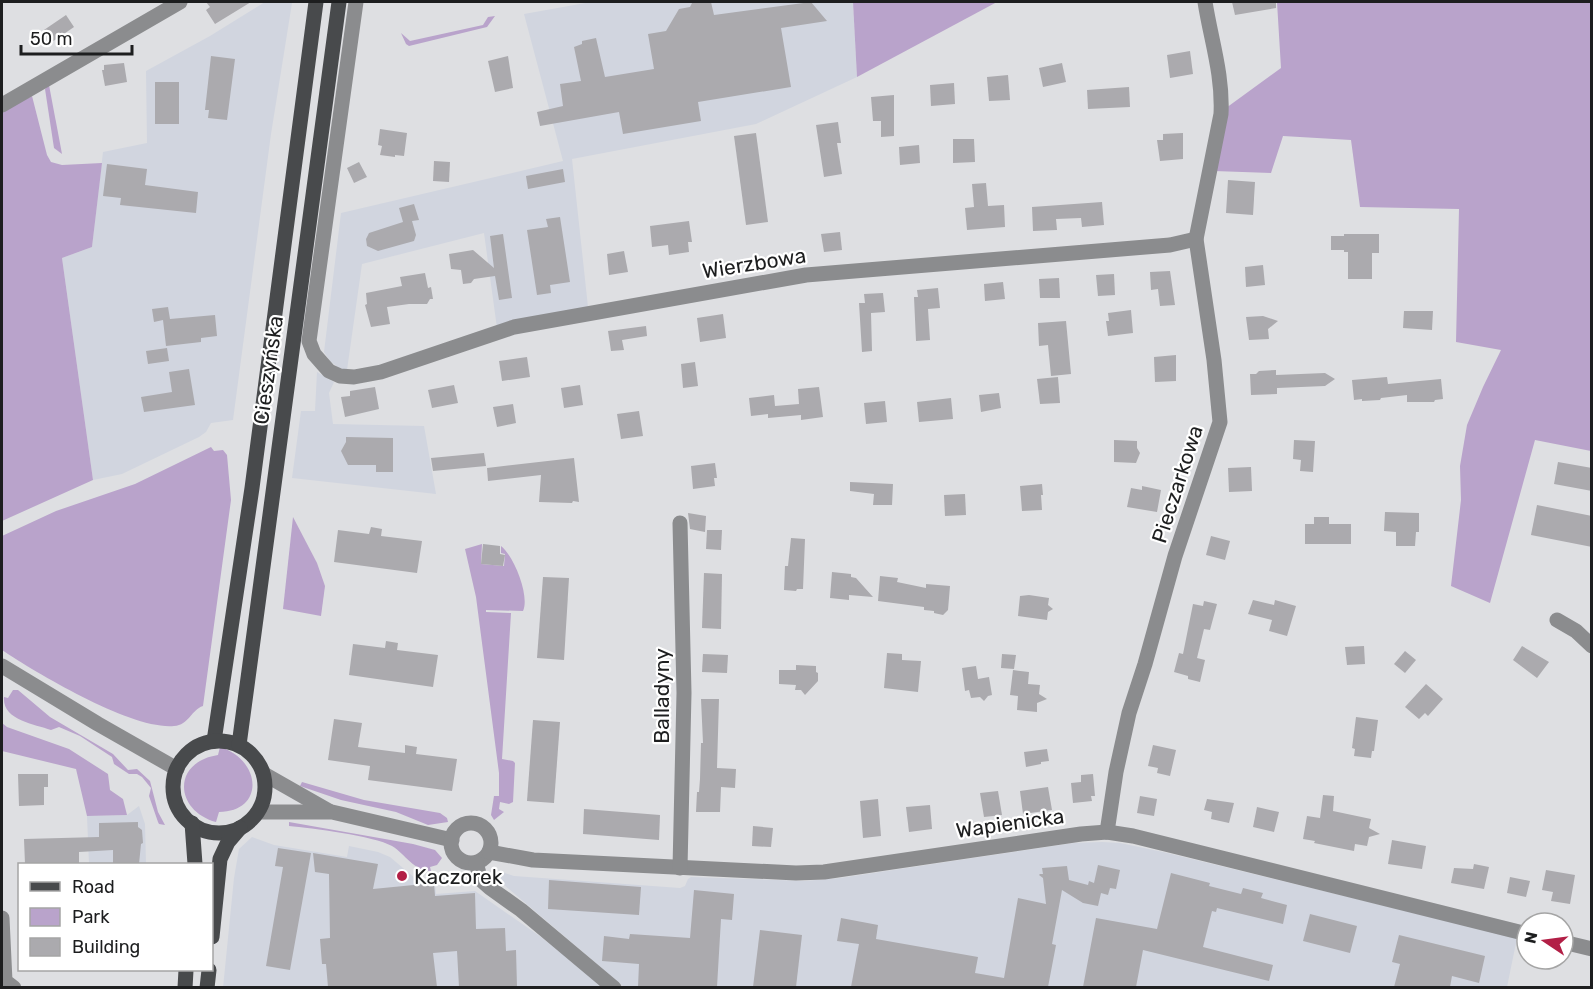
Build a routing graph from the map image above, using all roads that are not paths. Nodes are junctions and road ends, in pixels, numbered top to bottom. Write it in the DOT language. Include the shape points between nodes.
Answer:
graph roads {
  1 [pos="180,2"];
  2 [pos="316,2"];
  3 [pos="339,2"];
  4 [pos="356,2"];
  5 [pos="1205,2"];
  6 [pos="2,105"];
  7 [pos="1196,239"];
  8 [pos="680,523"];
  9 [pos="1557,620"];
  10 [pos="1592,646"];
  11 [pos="2,666"];
  12 [pos="214,741"];
  13 [pos="239,745"];
  14 [pos="177,769"];
  15 [pos="264,774"];
  16 [pos="258,812"];
  17 [pos="332,812"];
  18 [pos="192,824"];
  19 [pos="240,828"];
  20 [pos="1107,832"];
  21 [pos="452,840"];
  22 [pos="489,852"];
  23 [pos="195,863"];
  24 [pos="476,863"];
  25 [pos="680,868"];
  26 [pos="2,918"];
  27 [pos="213,927"];
  28 [pos="1515,931"];
  29 [pos="1575,945"];
  30 [pos="1592,949"];
  31 [pos="186,971"];
  32 [pos="209,971"];
  33 [pos="14,987"];
  34 [pos="185,987"];
  35 [pos="207,987"];
  36 [pos="614,987"];
  1 -- 6 [label="street"];
  2 -- 12 [label="main road, Cieszyńska" via="252,488"];
  3 -- 13 [label="main road, Cieszyńska"];
  4 -- 7 [label="street, Wierzbowa" via="309,341 314,354 329,371 340,376 381,372 514,327 806,275"];
  5 -- 7 [label="street, Pieczarkowa" via="1222,97"];
  7 -- 20 [label="street, Pieczarkowa" via="1220,422 1129,713"];
  8 -- 25 [label="street, Balladyny" via="684,693"];
  9 -- 10 [label="street"];
  11 -- 14 [label="street"];
  12 -- 13 [label="main road"];
  12 -- 14 [label="main road" via="186,755"];
  13 -- 15 [label="main road" via="254,757"];
  14 -- 18 [label="main road" via="177,804"];
  15 -- 16 [label="main road" via="264,798"];
  15 -- 17 [label="street"];
  16 -- 17 [label="street"];
  16 -- 19 [label="main road"];
  17 -- 21 [label="street"];
  18 -- 19 [label="main road" via="215,833"];
  18 -- 23 [label="main road"];
  19 -- 27 [label="main road" via="220,859"];
  20 -- 25 [label="street, Wapienicka" via="824,872"];
  20 -- 28 [label="street, Wapienicka"];
  21 -- 22 [label="street" via="459,828 476,824 490,836"];
  21 -- 24 [label="street" via="458,858"];
  22 -- 24 [label="street"];
  22 -- 25 [label="street, Wapienicka" via="533,860"];
  24 -- 36 [label="street" via="481,880"];
  26 -- 33 [label="street" via="5,981"];
  29 -- 30 [label="street"];
  31 -- 34 [label="main road"];
  32 -- 35 [label="main road"];
}
